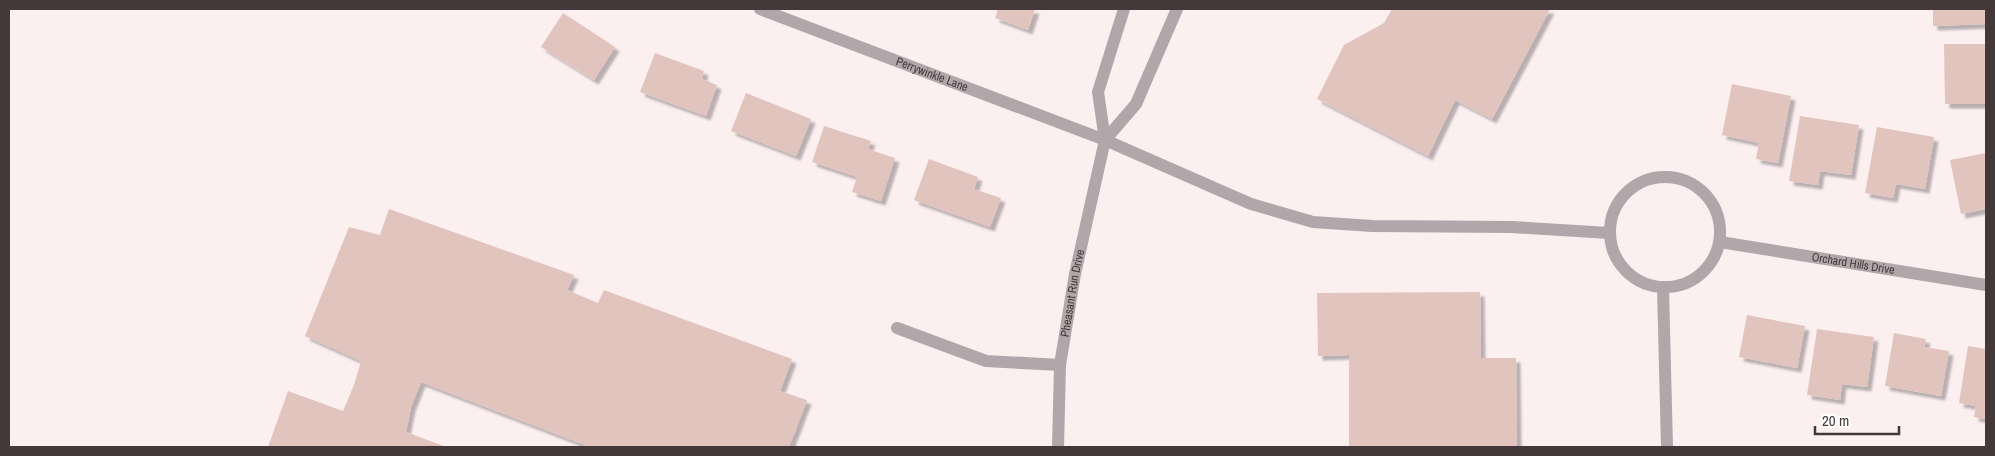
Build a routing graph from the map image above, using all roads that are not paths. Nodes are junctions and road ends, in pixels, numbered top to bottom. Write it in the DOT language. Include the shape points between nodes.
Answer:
graph roads {
  1 [pos="760,9"];
  2 [pos="1124,9"];
  3 [pos="1177,9"];
  4 [pos="1105,140"];
  5 [pos="1609,233"];
  6 [pos="1720,242"];
  7 [pos="1986,284"];
  8 [pos="1663,288"];
  9 [pos="897,328"];
  10 [pos="1060,365"];
  11 [pos="1058,447"];
  12 [pos="1667,447"];
  1 -- 4 [label="street, Perrywinkle Lane"];
  2 -- 4 [label="street, Pheasant Run Drive" via="1098,92"];
  3 -- 4 [label="street, Pheasant Run Drive" via="1136,104"];
  4 -- 5 [label="street, Perrywinkle Lane" via="1251,204 1313,222"];
  4 -- 10 [label="street, Pheasant Run Drive" via="1075,274"];
  5 -- 6 [label="street" via="1610,218 1626,192 1639,183 1669,177 1698,187 1709,198 1720,226"];
  5 -- 8 [label="street" via="1610,245 1621,267 1639,282"];
  6 -- 7 [label="street, Orchard Hills Drive"];
  6 -- 8 [label="street" via="1709,266 1700,275 1689,283"];
  8 -- 12 [label="street"];
  9 -- 10 [label="street" via="986,361"];
  10 -- 11 [label="street, Pheasant Run Drive"];
}
